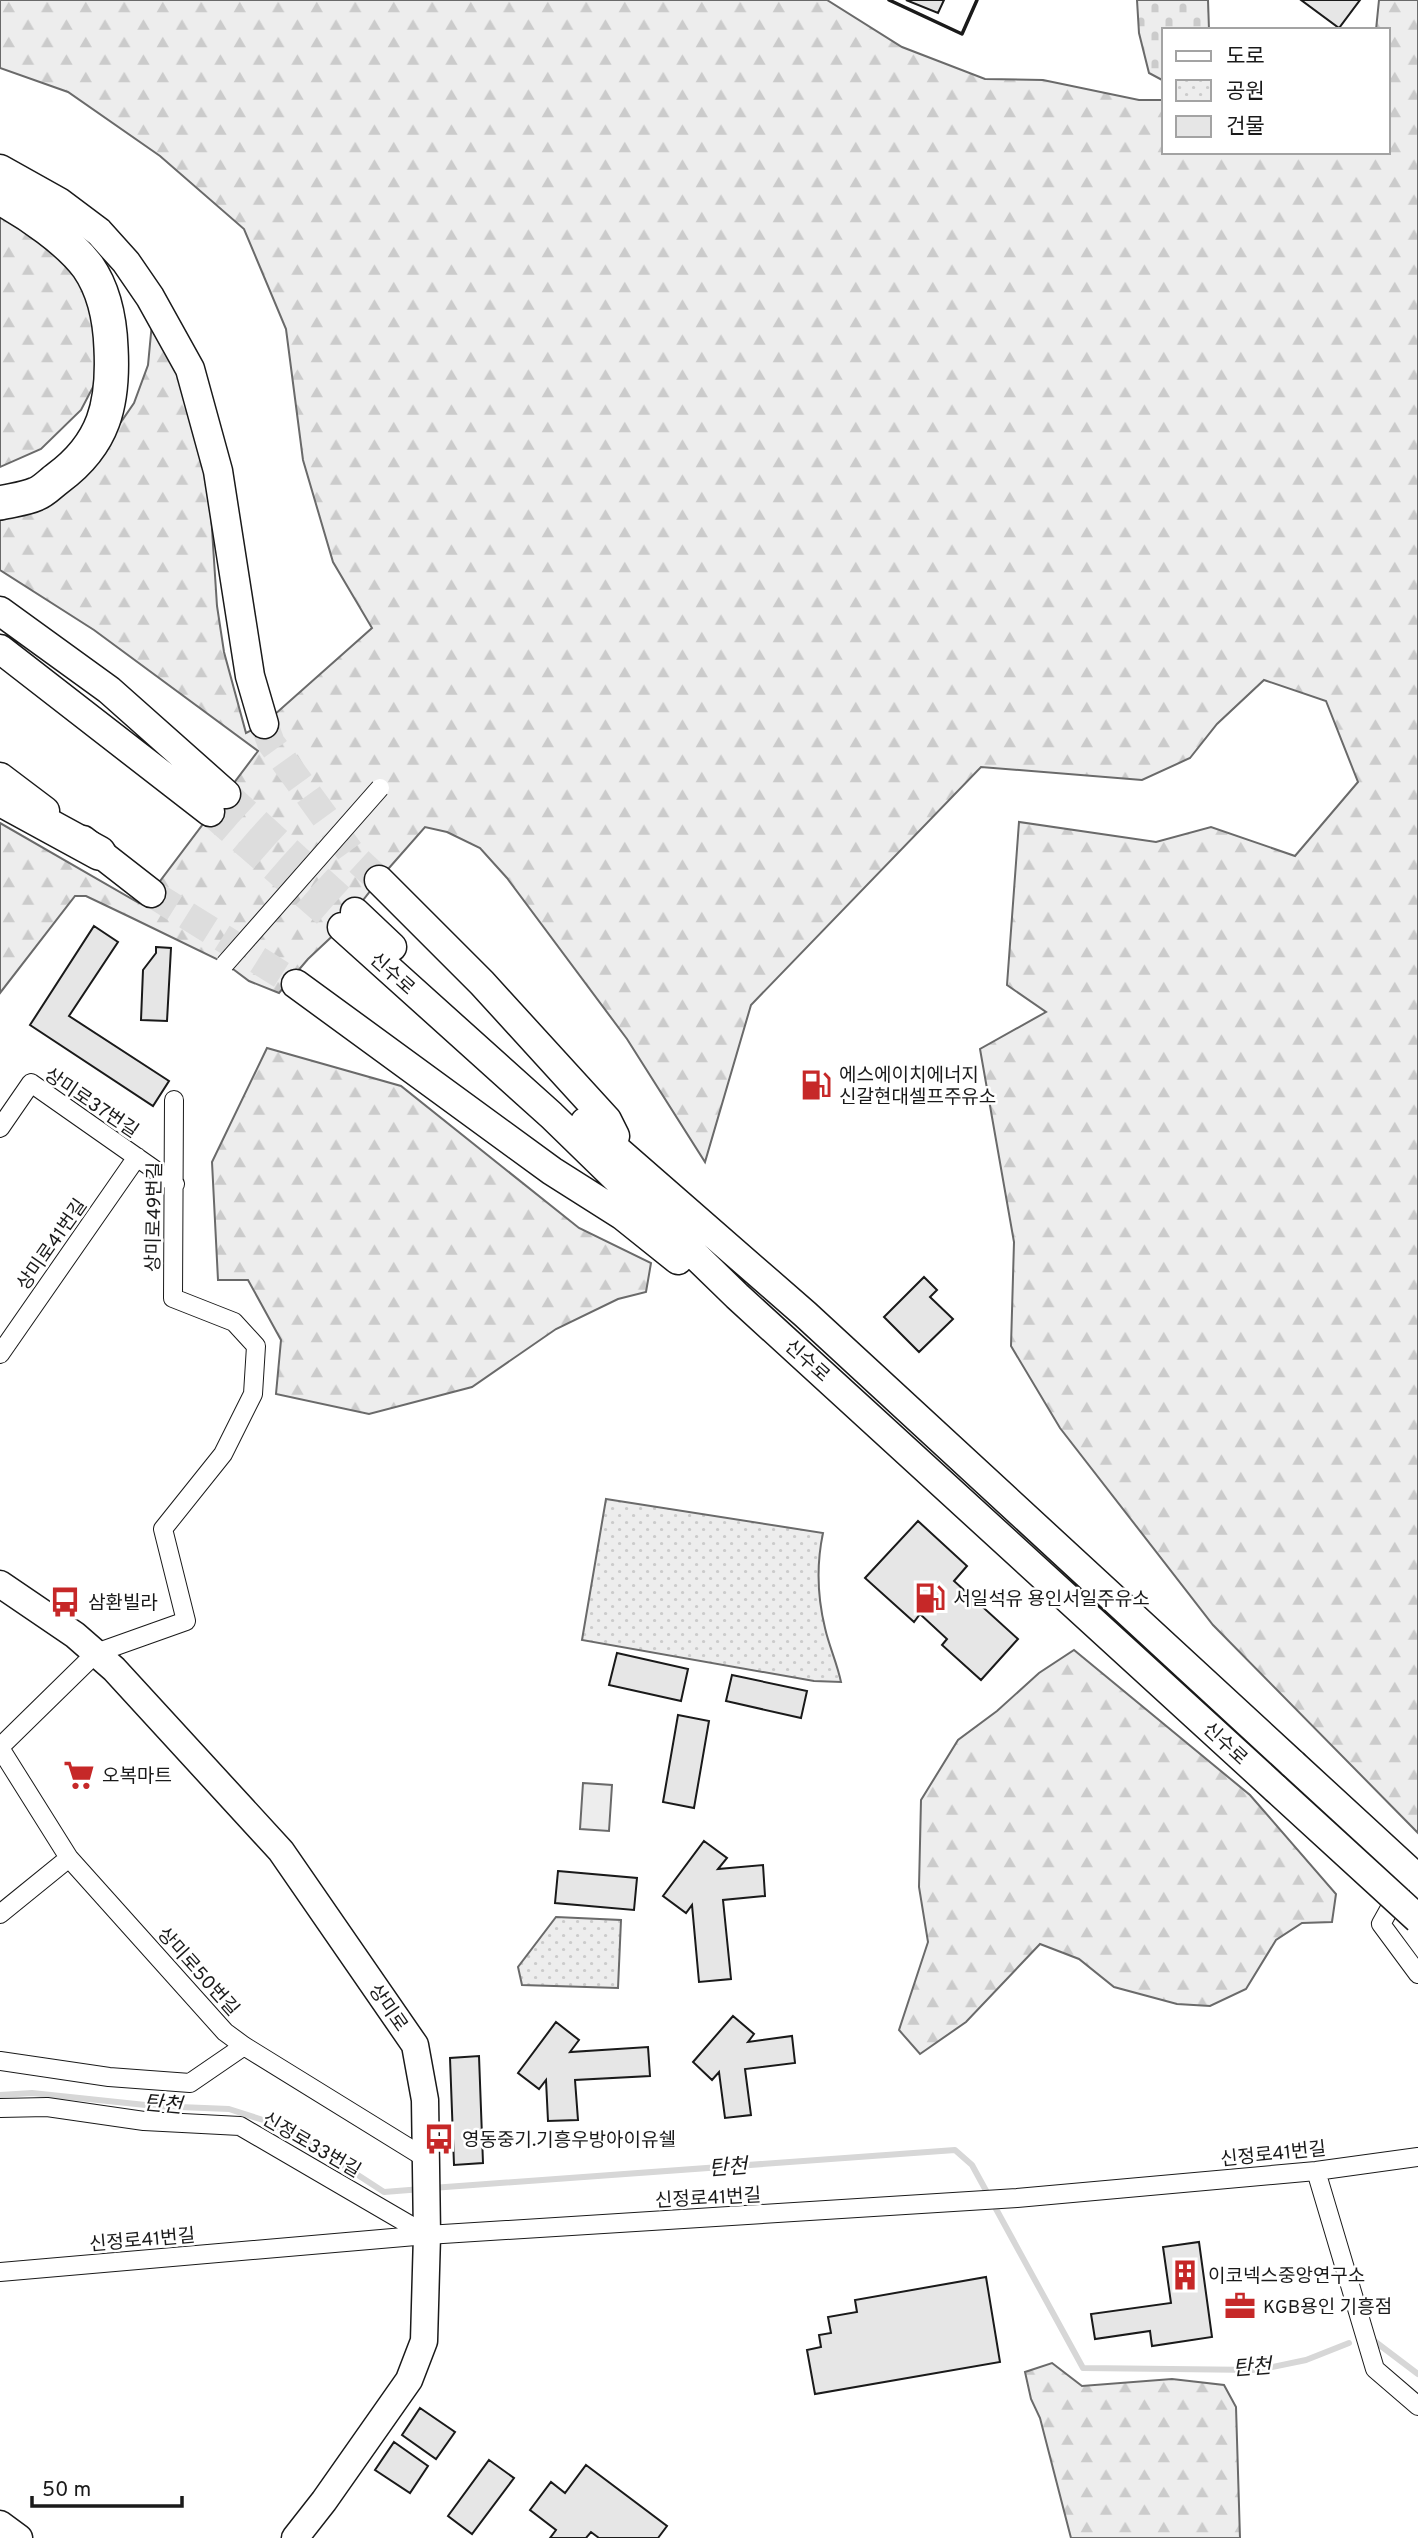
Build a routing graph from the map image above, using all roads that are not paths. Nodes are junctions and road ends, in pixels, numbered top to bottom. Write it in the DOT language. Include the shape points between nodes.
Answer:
graph roads {
  1 [pos="0,169"];
  2 [pos="0,198"];
  3 [pos="0,503"];
  4 [pos="0,611"];
  5 [pos="0,649"];
  6 [pos="264,724"];
  7 [pos="0,777"];
  8 [pos="380,788"];
  9 [pos="0,799"];
  10 [pos="99,853"];
  11 [pos="379,880"];
  12 [pos="151,893"];
  13 [pos="225,964"];
  14 [pos="296,984"];
  15 [pos="174,1100"];
  16 [pos="0,1128"];
  17 [pos="137,1157"];
  18 [pos="625,1157"];
  19 [pos="175,1184"];
  20 [pos="737,1296"];
  21 [pos="0,1354"];
  22 [pos="0,1584"];
  23 [pos="96,1653"];
  24 [pos="0,1747"];
  25 [pos="69,1858"];
  26 [pos="1418,1860"];
  27 [pos="1418,1879"];
  28 [pos="0,1913"];
  29 [pos="1418,1919"];
  30 [pos="1418,1974"];
  31 [pos="244,2046"];
  32 [pos="0,2061"];
  33 [pos="0,2108"];
  34 [pos="1418,2157"];
  35 [pos="427,2159"];
  36 [pos="1316,2171"];
  37 [pos="427,2235"];
  38 [pos="0,2272"];
  39 [pos="1418,2406"];
  40 [pos="0,2524"];
  41 [pos="19,2538"];
  42 [pos="295,2538"];
  1 -- 6 [label="main road" via="59,202 99,232 150,297 190,369 218,471 250,676"];
  2 -- 3 [label="highway" via="48,230 88,267 104,301 113,371 103,424 78,463 37,494"];
  4 -- 5 [label="main road" via="109,690 218,803"];
  7 -- 10 [label="main road"];
  8 -- 13 [label="street, bridge"];
  9 -- 10 [label="highway"];
  10 -- 12 [label="main road"];
  11 -- 18 [label="main road" via="482,983 607,1120"];
  14 -- 20 [label="main road" via="552,1171 623,1216 693,1272"];
  15 -- 19 [label="street, 상미로49번길"];
  16 -- 17 [label="street, 상미로37번길" via="31,1083"];
  17 -- 19 [label="street, 상미로37번길"];
  17 -- 21 [label="street, 상미로41번길"];
  18 -- 20 [label="main road, 신수로" via="349,920"];
  18 -- 27 [label="main road, 신수로, bridge" via="805,1314"];
  19 -- 23 [label="street, 상미로49번길" via="173,1298 234,1322 256,1346 253,1394 223,1454 163,1530 186,1620"];
  20 -- 29 [label="main road, 신수로, bridge"];
  22 -- 23 [label="street, 상미로"];
  23 -- 24 [label="street, 상미로50번길"];
  23 -- 35 [label="street, 상미로" via="281,1851 415,2045 425,2100"];
  24 -- 25 [label="street, 상미로50번길"];
  25 -- 28 [label="street"];
  25 -- 31 [label="street, 상미로50번길" via="225,2032"];
  26 -- 30 [label="street" via="1381,1924"];
  31 -- 32 [label="street" via="190,2082 109,2077"];
  31 -- 35 [label="street, 상미로50번길"];
  33 -- 37 [label="street, 신정로33번길" via="47,2106 144,2121 240,2126"];
  34 -- 36 [label="street, 신정로41번길"];
  35 -- 37 [label="street, 상미로"];
  36 -- 37 [label="street, 신정로41번길" via="954,2203"];
  36 -- 39 [label="street" via="1375,2369"];
  37 -- 38 [label="street, 신정로41번길"];
  37 -- 42 [label="street, 상미로" via="424,2341 409,2380"];
  40 -- 41 [label="street"];
}
